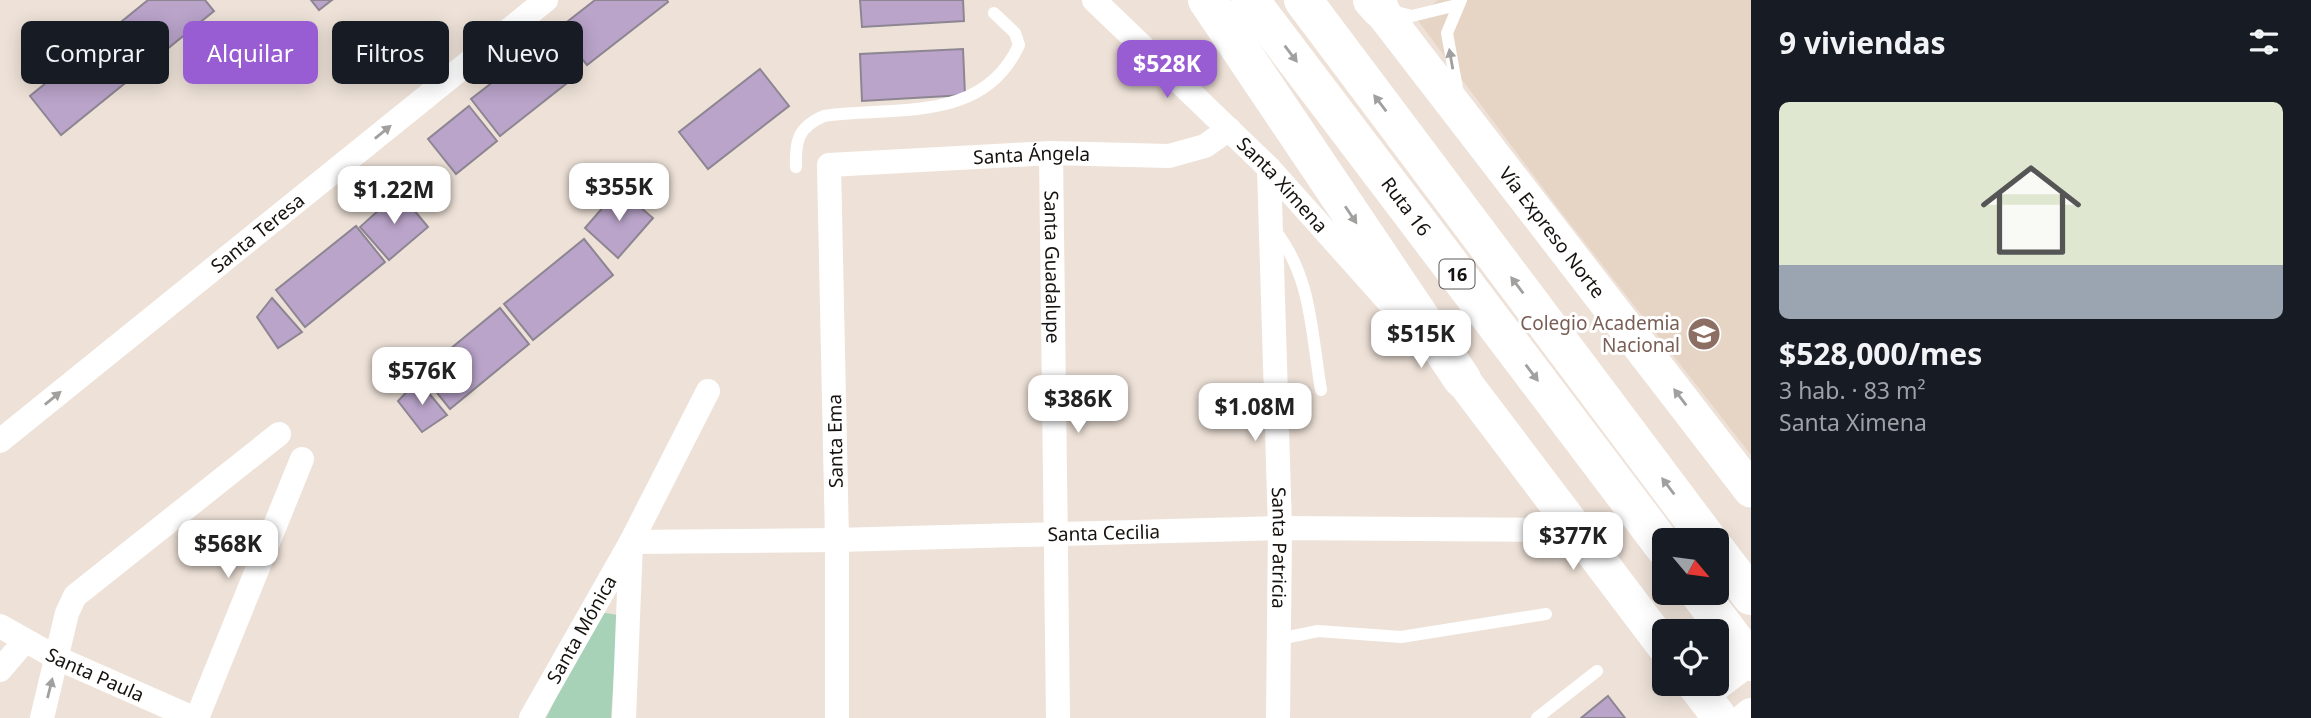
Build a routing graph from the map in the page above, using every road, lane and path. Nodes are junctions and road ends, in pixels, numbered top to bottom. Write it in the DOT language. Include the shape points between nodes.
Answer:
graph roads {
  1 [pos="545,0"];
  2 [pos="1094,0"];
  3 [pos="1207,0"];
  4 [pos="1250,0"];
  5 [pos="1303,0"];
  6 [pos="1459,3"];
  7 [pos="1376,4"];
  8 [pos="994,13"];
  9 [pos="1463,115"];
  10 [pos="1229,129"];
  11 [pos="1051,153"];
  12 [pos="829,165"];
  13 [pos="796,167"];
  14 [pos="1269,168"];
  15 [pos="1271,226"];
  16 [pos="1462,379"];
  17 [pos="1321,390"];
  18 [pos="708,391"];
  19 [pos="279,434"];
  20 [pos="0,440"];
  21 [pos="302,459"];
  22 [pos="1751,490"];
  23 [pos="1280,528"];
  24 [pos="1699,528"];
  25 [pos="1577,530"];
  26 [pos="1652,531"];
  27 [pos="1056,533"];
  28 [pos="837,540"];
  29 [pos="631,542"];
  30 [pos="1729,567"];
  31 [pos="1751,596"];
  32 [pos="1546,614"];
  33 [pos="0,626"];
  34 [pos="1652,630"];
  35 [pos="1279,639"];
  36 [pos="24,642"];
  37 [pos="57,658"];
  38 [pos="0,670"];
  39 [pos="1598,671"];
  40 [pos="1751,714"];
  41 [pos="42,718"];
  42 [pos="195,718"];
  43 [pos="531,718"];
  44 [pos="624,718"];
  45 [pos="837,718"];
  46 [pos="1058,718"];
  47 [pos="1278,718"];
  48 [pos="1537,718"];
  49 [pos="1746,718"];
  20 -- 1 [label="street, Santa Teresa, one-way"];
  2 -- 10 [label="street, Santa Ximena"];
  3 -- 16 [label="highway, one-way"];
  4 -- 26 [label="highway, Ruta 16 / 16, one-way"];
  24 -- 5 [label="highway, 16, one-way"];
  6 -- 7 [label="lane" via="1412,16"];
  9 -- 6 [label="lane, one-way" via="1447,33"];
  7 -- 9 [label="main road, Vía Expreso Norte"];
  8 -- 13 [label="lane" via="1015,33 1019,45 1002,72 983,88 968,99 943,107 824,116 809,122 795,141"];
  22 -- 9 [label="main road, Vía Expreso Norte, one-way"];
  10 -- 11 [label="street, Santa Ángela" via="1205,146 1169,156"];
  10 -- 14 [label="street, Santa Ximena"];
  11 -- 12 [label="street, Santa Ángela"];
  11 -- 27 [label="street, Santa Guadalupe"];
  12 -- 28 [label="street, Santa Ema"];
  14 -- 15 [label="street, Santa Patricia"];
  14 -- 16 [label="street, Santa Ximena"];
  15 -- 17 [label="lane" via="1303,276"];
  15 -- 23 [label="street, Santa Patricia"];
  16 -- 25 [label="main road"];
  18 -- 29 [label="street, Santa Mónica"];
  19 -- 37 [label="street" via="81,589 70,604"];
  21 -- 42 [label="street"];
  23 -- 25 [label="street, Santa Cecilia"];
  23 -- 27 [label="street, Santa Cecilia"];
  23 -- 35 [label="street, Santa Patricia"];
  25 -- 34 [label="main road"];
  27 -- 28 [label="street, Santa Cecilia"];
  27 -- 46 [label="street, Santa Guadalupe"];
  28 -- 29 [label="street, Santa Cecilia"];
  28 -- 45 [label="street, Santa Ema"];
  29 -- 43 [label="street, Santa Mónica"];
  29 -- 44 [label="street, Santa Mónica"];
  30 -- 31 [label="highway"];
  32 -- 35 [label="lane" via="1401,637 1318,631"];
  33 -- 36 [label="street, Santa Paula"];
  35 -- 47 [label="street, Santa Patricia"];
  36 -- 37 [label="street, Santa Paula"];
  36 -- 38 [label="street"];
  41 -- 37 [label="street, one-way"];
  37 -- 42 [label="street, Santa Paula"];
  39 -- 48 [label="lane"];
  40 -- 49 [label="street"];
}
